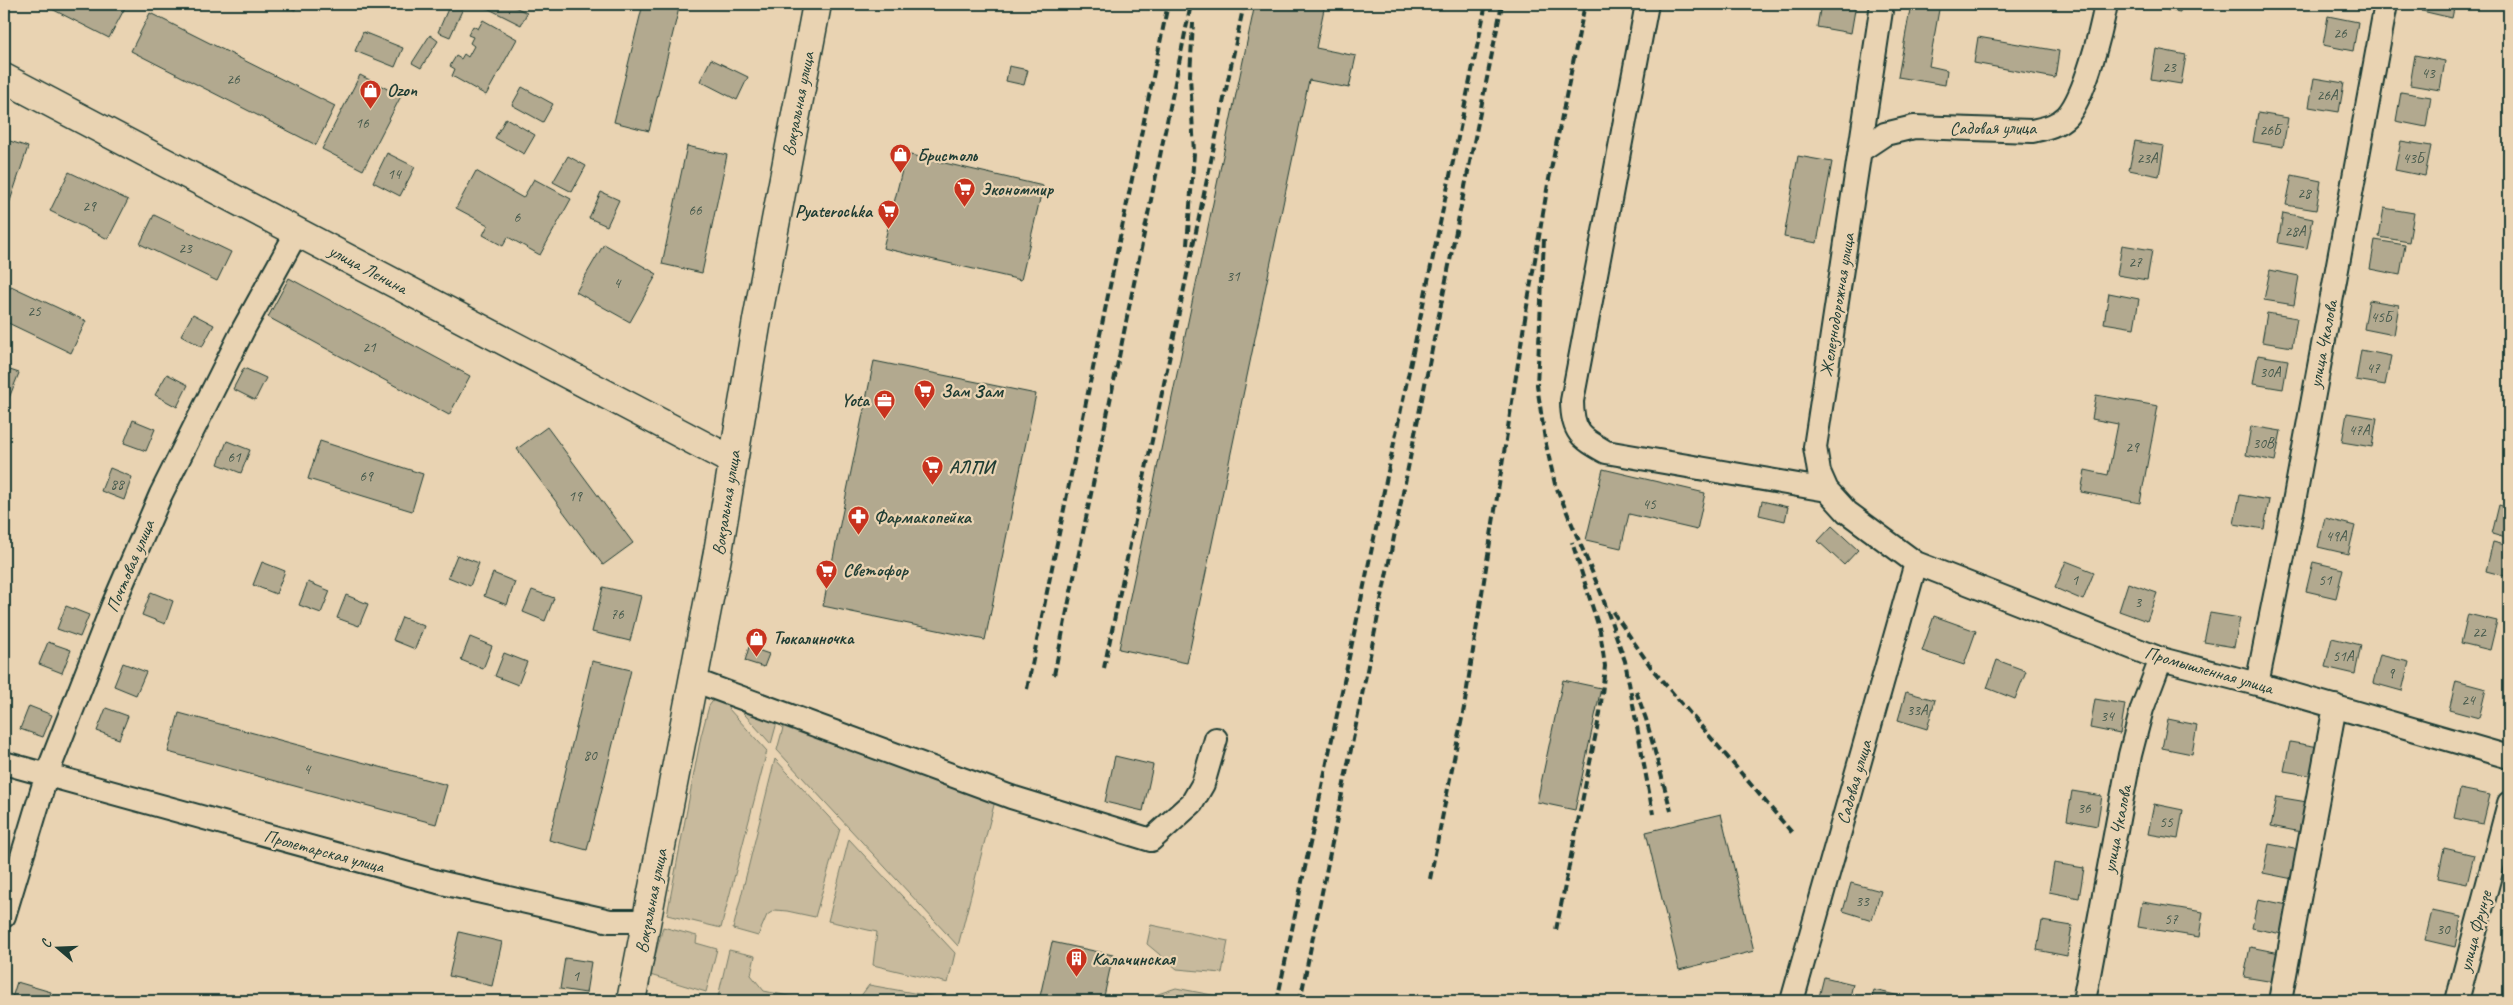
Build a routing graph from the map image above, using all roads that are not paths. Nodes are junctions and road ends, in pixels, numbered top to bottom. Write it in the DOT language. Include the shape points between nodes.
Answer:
graph roads {
  1 [pos="817,4"];
  2 [pos="1647,4"];
  3 [pos="1882,4"];
  4 [pos="2106,4"];
  5 [pos="2386,4"];
  6 [pos="4,78"];
  7 [pos="1861,150"];
  8 [pos="298,232"];
  9 [pos="733,461"];
  10 [pos="1827,490"];
  11 [pos="1916,563"];
  12 [pos="2161,659"];
  13 [pos="693,680"];
  14 [pos="2257,684"];
  15 [pos="2335,706"];
  16 [pos="1216,739"];
  17 [pos="2509,757"];
  18 [pos="4,763"];
  19 [pos="47,774"];
  20 [pos="2509,804"];
  21 [pos="4,916"];
  22 [pos="647,921"];
  23 [pos="631,1001"];
  24 [pos="1792,1001"];
  25 [pos="2084,1001"];
  26 [pos="2280,1001"];
  27 [pos="2457,1001"];
  1 -- 9 [label="main road, Вокзальная улица"];
  2 -- 10 [label="street" via="1572,401 1572,419 1582,438 1606,452"];
  3 -- 7 [label="street, Железнодорожная улица"];
  4 -- 7 [label="street, Садовая улица" via="2078,98 2066,116 2051,127 2032,131 1914,127 1885,134"];
  5 -- 14 [label="street, улица Чкалова"];
  6 -- 8 [label="main road, улица Ленина"];
  7 -- 10 [label="street, Железнодорожная улица" via="1815,447 1819,472"];
  8 -- 9 [label="main road, улица Ленина"];
  8 -- 19 [label="street, Почтовая улица" via="244,328 161,494 113,605"];
  9 -- 13 [label="main road, Вокзальная улица"];
  10 -- 11 [label="street, Железнодорожная улица" via="1847,512"];
  11 -- 12 [label="street, Промышленная улица"];
  11 -- 24 [label="street, Садовая улица"];
  12 -- 14 [label="street, Промышленная улица"];
  12 -- 25 [label="street, улица Чкалова" via="2142,709 2130,755"];
  13 -- 16 [label="street" via="1011,796 1151,840 1192,803 1203,784"];
  13 -- 22 [label="main road, Вокзальная улица"];
  14 -- 15 [label="street, Промышленная улица"];
  15 -- 17 [label="street, Промышленная улица"];
  15 -- 26 [label="street"];
  18 -- 19 [label="street, Пролетарская улица"];
  19 -- 21 [label="street, Почтовая улица"];
  19 -- 22 [label="street, Пролетарская улица" via="438,882 610,921"];
  20 -- 27 [label="street, улица Фрунзе"];
  22 -- 23 [label="main road, Вокзальная улица"];
}
